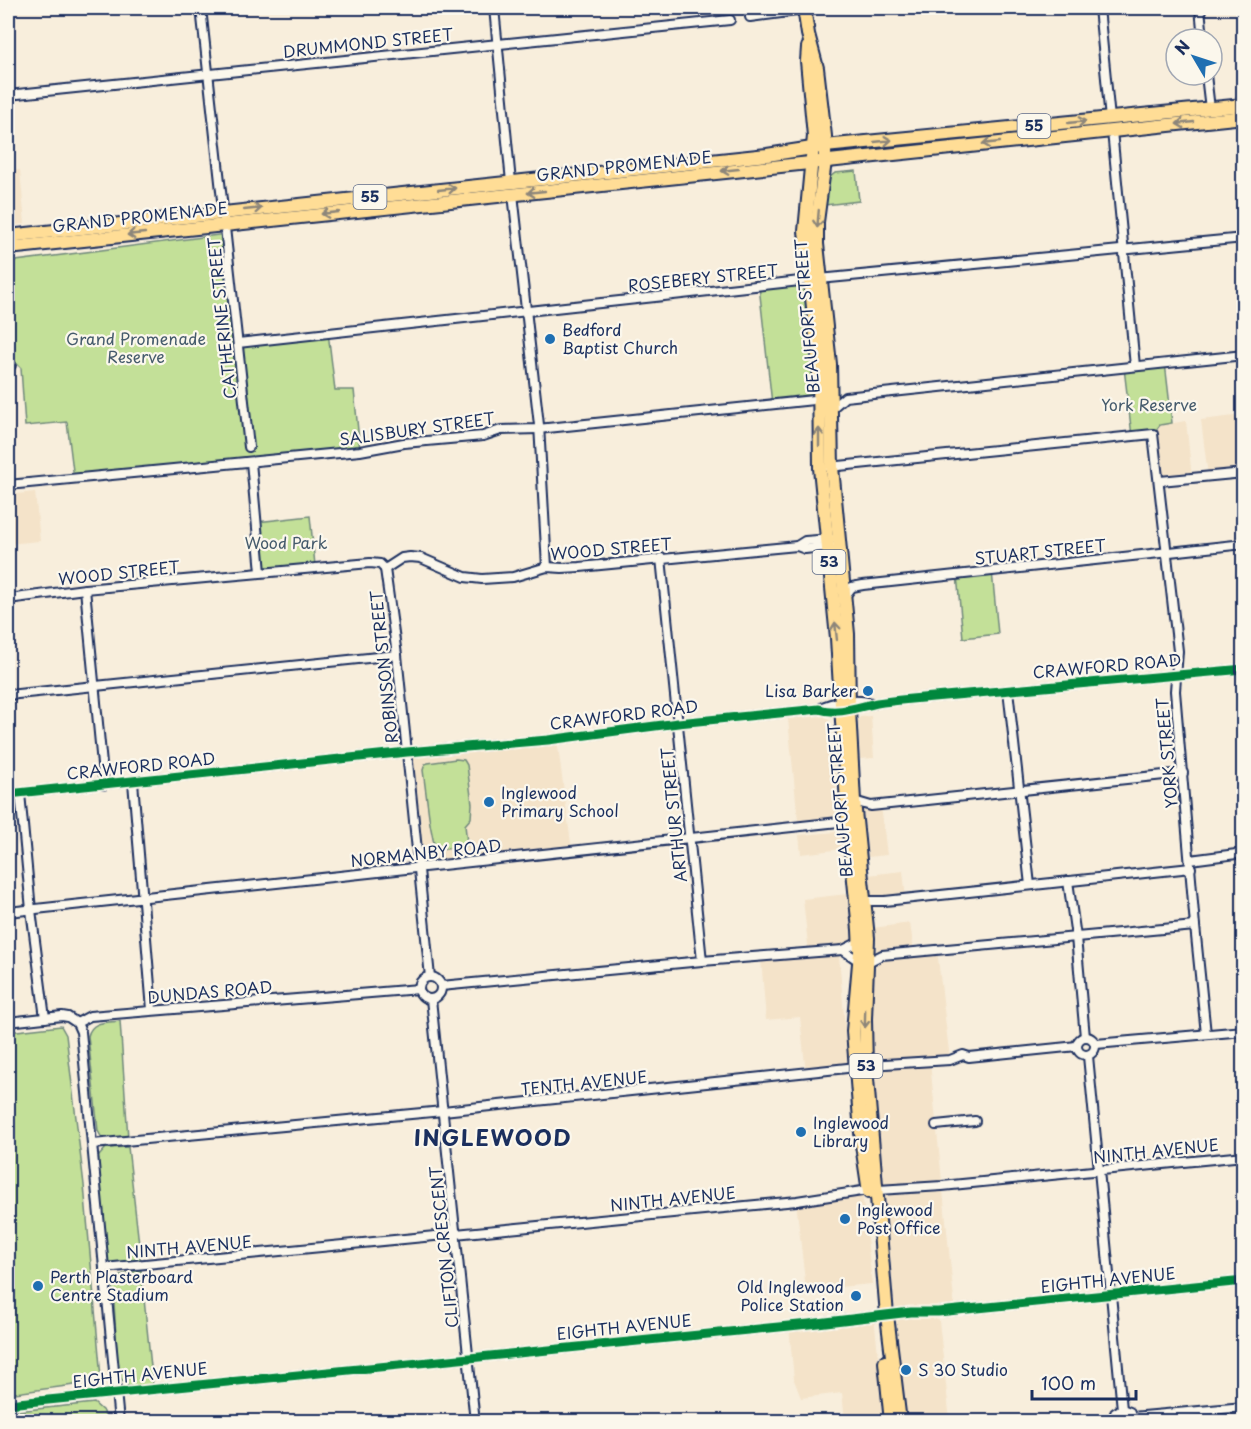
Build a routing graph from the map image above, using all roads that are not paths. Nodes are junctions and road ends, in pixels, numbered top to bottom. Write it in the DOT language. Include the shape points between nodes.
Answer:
graph roads {
  1 [pos="201,8"];
  2 [pos="494,8"];
  3 [pos="804,8"];
  4 [pos="820,8"];
  5 [pos="1099,8"];
  6 [pos="1200,8"];
  7 [pos="750,17"];
  8 [pos="730,20"];
  9 [pos="1202,27"];
  10 [pos="808,34"];
  11 [pos="498,43"];
  12 [pos="817,68"];
  13 [pos="209,73"];
  14 [pos="1207,87"];
  15 [pos="8,95"];
  16 [pos="1244,105"];
  17 [pos="1210,108"];
  18 [pos="1244,117"];
  19 [pos="1111,125"];
  20 [pos="842,146"];
  21 [pos="819,147"];
  22 [pos="819,162"];
  23 [pos="789,164"];
  24 [pos="512,188"];
  25 [pos="807,213"];
  26 [pos="225,218"];
  27 [pos="29,234"];
  28 [pos="8,236"];
  29 [pos="1244,238"];
  30 [pos="62,243"];
  31 [pos="8,249"];
  32 [pos="1123,249"];
  33 [pos="815,280"];
  34 [pos="527,310"];
  35 [pos="238,343"];
  36 [pos="1244,355"];
  37 [pos="1135,366"];
  38 [pos="831,384"];
  39 [pos="845,397"];
  40 [pos="827,402"];
  41 [pos="538,429"];
  42 [pos="249,447"];
  43 [pos="250,462"];
  44 [pos="826,468"];
  45 [pos="1244,473"];
  46 [pos="1160,481"];
  47 [pos="8,485"];
  48 [pos="833,543"];
  49 [pos="1244,544"];
  50 [pos="1167,552"];
  51 [pos="661,558"];
  52 [pos="547,567"];
  53 [pos="385,569"];
  54 [pos="261,572"];
  55 [pos="85,589"];
  56 [pos="844,597"];
  57 [pos="8,599"];
  58 [pos="398,655"];
  59 [pos="1244,669"];
  60 [pos="1176,675"];
  61 [pos="94,686"];
  62 [pos="1008,690"];
  63 [pos="8,695"];
  64 [pos="845,706"];
  65 [pos="678,723"];
  66 [pos="407,752"];
  67 [pos="1183,773"];
  68 [pos="134,782"];
  69 [pos="104,785"];
  70 [pos="1020,790"];
  71 [pos="20,793"];
  72 [pos="8,794"];
  73 [pos="854,801"];
  74 [pos="871,806"];
  75 [pos="852,818"];
  76 [pos="690,838"];
  77 [pos="1244,853"];
  78 [pos="1191,864"];
  79 [pos="419,868"];
  80 [pos="1068,881"];
  81 [pos="1030,885"];
  82 [pos="143,897"];
  83 [pos="861,901"];
  84 [pos="885,901"];
  85 [pos="31,910"];
  86 [pos="8,912"];
  87 [pos="866,915"];
  88 [pos="1195,926"];
  89 [pos="1076,936"];
  90 [pos="864,945"];
  91 [pos="843,950"];
  92 [pos="882,955"];
  93 [pos="863,961"];
  94 [pos="702,962"];
  95 [pos="430,977"];
  96 [pos="441,986"];
  97 [pos="420,988"];
  98 [pos="431,999"];
  99 [pos="152,1010"];
  100 [pos="45,1018"];
  101 [pos="8,1022"];
  102 [pos="77,1023"];
  103 [pos="1244,1031"];
  104 [pos="1206,1034"];
  105 [pos="1085,1037"];
  106 [pos="1096,1044"];
  107 [pos="1077,1046"];
  108 [pos="1088,1056"];
  109 [pos="860,1068"];
  110 [pos="443,1111"];
  111 [pos="975,1121"];
  112 [pos="936,1125"];
  113 [pos="93,1144"];
  114 [pos="1244,1156"];
  115 [pos="1098,1170"];
  116 [pos="873,1190"];
  117 [pos="456,1234"];
  118 [pos="104,1268"];
  119 [pos="1244,1281"];
  120 [pos="1111,1294"];
  121 [pos="884,1316"];
  122 [pos="469,1358"];
  123 [pos="116,1392"];
  124 [pos="8,1404"];
  125 [pos="1244,1407"];
  126 [pos="1122,1410"];
  127 [pos="1132,1419"];
  128 [pos="119,1422"];
  129 [pos="475,1422"];
  130 [pos="891,1422"];
  131 [pos="900,1422"];
  132 [pos="1112,1422"];
  1 -- 13 [label="street, CATHERINE STREET"];
  2 -- 11 [label="street"];
  3 -- 4 [label="street"];
  3 -- 7 [label="street"];
  3 -- 10 [label="main road, BEAUFORT STREET / 53"];
  5 -- 19 [label="street"];
  6 -- 9 [label="street"];
  8 -- 11 [label="street, DRUMMOND STREET"];
  10 -- 12 [label="main road, BEAUFORT STREET / 53"];
  10 -- 21 [label="main road, BEAUFORT STREET / 53" via="814,136"];
  11 -- 13 [label="street, DRUMMOND STREET"];
  11 -- 24 [label="street"];
  12 -- 20 [label="main road" via="823,78 832,134"];
  12 -- 21 [label="main road, BEAUFORT STREET / 53"];
  13 -- 15 [label="street, DRUMMOND STREET"];
  13 -- 26 [label="street, CATHERINE STREET"];
  14 -- 17 [label="street"];
  16 -- 17 [label="main road, GRAND PROMENADE / 55"];
  17 -- 19 [label="main road, GRAND PROMENADE / 55"];
  18 -- 19 [label="main road, GRAND PROMENADE / 55, one-way"];
  20 -- 19 [label="main road, GRAND PROMENADE / 55, one-way"];
  19 -- 22 [label="main road, GRAND PROMENADE / 55, one-way"];
  19 -- 32 [label="street"];
  20 -- 21 [label="main road, GRAND PROMENADE / 55"];
  21 -- 22 [label="main road, BEAUFORT STREET / 53"];
  21 -- 24 [label="main road, GRAND PROMENADE / 55"];
  22 -- 23 [label="main road, GRAND PROMENADE / 55"];
  22 -- 25 [label="main road, BEAUFORT STREET / 53"];
  22 -- 33 [label="main road, BEAUFORT STREET / 53, one-way"];
  23 -- 24 [label="main road, GRAND PROMENADE / 55, one-way"];
  23 -- 25 [label="main road" via="803,177"];
  24 -- 26 [label="main road, GRAND PROMENADE / 55"];
  24 -- 34 [label="street"];
  25 -- 33 [label="main road, BEAUFORT STREET / 53" via="805,231"];
  26 -- 27 [label="main road, GRAND PROMENADE / 55"];
  26 -- 30 [label="main road, GRAND PROMENADE / 55, one-way"];
  26 -- 35 [label="street, CATHERINE STREET"];
  27 -- 28 [label="main road, GRAND PROMENADE / 55"];
  27 -- 30 [label="main road" via="35,239"];
  29 -- 32 [label="street, ROSEBERY STREET"];
  30 -- 31 [label="main road, GRAND PROMENADE / 55"];
  32 -- 33 [label="street, ROSEBERY STREET"];
  32 -- 37 [label="street"];
  33 -- 34 [label="street, ROSEBERY STREET"];
  33 -- 38 [label="main road, BEAUFORT STREET / 53"];
  33 -- 40 [label="main road, BEAUFORT STREET / 53" via="819,365"];
  34 -- 35 [label="street, ROSEBERY STREET"];
  34 -- 41 [label="street"];
  35 -- 42 [label="street, CATHERINE STREET"];
  36 -- 37 [label="street"];
  37 -- 39 [label="street"];
  38 -- 39 [label="street"];
  38 -- 40 [label="main road, BEAUFORT STREET / 53"];
  39 -- 40 [label="street"];
  40 -- 41 [label="street, SALISBURY STREET"];
  40 -- 44 [label="main road, BEAUFORT STREET / 53"];
  41 -- 43 [label="street, SALISBURY STREET" via="501,430 483,436"];
  41 -- 52 [label="street"];
  43 -- 47 [label="street, SALISBURY STREET"];
  43 -- 54 [label="street"];
  44 -- 46 [label="street, YORK STREET" via="1153,434"];
  44 -- 48 [label="main road, BEAUFORT STREET / 53"];
  45 -- 46 [label="street"];
  46 -- 50 [label="street, YORK STREET"];
  48 -- 51 [label="street, WOOD STREET" via="806,549 797,546"];
  48 -- 56 [label="main road, BEAUFORT STREET / 53"];
  64 -- 48 [label="main road, BEAUFORT STREET / 53, one-way"];
  49 -- 50 [label="street, STUART STREET"];
  50 -- 56 [label="street, STUART STREET" via="852,587"];
  50 -- 60 [label="street, YORK STREET" via="1178,651"];
  51 -- 52 [label="street, WOOD STREET"];
  51 -- 65 [label="street, ARTHUR STREET"];
  52 -- 53 [label="street, WOOD STREET" via="513,577 482,579 465,577 416,557 402,558"];
  53 -- 54 [label="street, WOOD STREET" via="370,563"];
  53 -- 58 [label="street, ROBINSON STREET"];
  54 -- 55 [label="street, WOOD STREET"];
  55 -- 57 [label="street, WOOD STREET"];
  55 -- 61 [label="street"];
  56 -- 64 [label="main road, BEAUFORT STREET / 53" via="848,634"];
  58 -- 61 [label="street"];
  58 -- 66 [label="street, ROBINSON STREET"];
  59 -- 60 [label="street, CRAWFORD ROAD"];
  60 -- 62 [label="street, CRAWFORD ROAD"];
  60 -- 67 [label="street, YORK STREET"];
  61 -- 63 [label="street"];
  61 -- 69 [label="street"];
  62 -- 64 [label="street, CRAWFORD ROAD" via="866,708"];
  62 -- 70 [label="street"];
  64 -- 65 [label="street, CRAWFORD ROAD" via="826,711"];
  64 -- 73 [label="main road, BEAUFORT STREET / 53"];
  64 -- 75 [label="main road, BEAUFORT STREET / 53"];
  65 -- 66 [label="street, CRAWFORD ROAD" via="548,740"];
  65 -- 76 [label="street, ARTHUR STREET"];
  66 -- 68 [label="street, CRAWFORD ROAD"];
  66 -- 79 [label="street, ROBINSON STREET"];
  67 -- 70 [label="street"];
  67 -- 78 [label="street, YORK STREET"];
  68 -- 69 [label="street, CRAWFORD ROAD"];
  68 -- 82 [label="street"];
  69 -- 71 [label="street, CRAWFORD ROAD"];
  70 -- 74 [label="street"];
  70 -- 81 [label="street"];
  71 -- 72 [label="street, CRAWFORD ROAD"];
  71 -- 85 [label="street"];
  73 -- 74 [label="street"];
  73 -- 75 [label="main road, BEAUFORT STREET / 53"];
  74 -- 75 [label="street"];
  75 -- 76 [label="street, NORMANBY ROAD"];
  75 -- 83 [label="main road, BEAUFORT STREET / 53"];
  76 -- 79 [label="street, NORMANBY ROAD"];
  76 -- 94 [label="street, ARTHUR STREET"];
  77 -- 78 [label="street"];
  78 -- 80 [label="street"];
  78 -- 88 [label="street, YORK STREET"];
  79 -- 82 [label="street, NORMANBY ROAD"];
  79 -- 95 [label="street, ROBINSON STREET"];
  80 -- 81 [label="street"];
  80 -- 89 [label="street"];
  81 -- 84 [label="street"];
  82 -- 85 [label="street, NORMANBY ROAD"];
  82 -- 99 [label="street"];
  83 -- 84 [label="street"];
  83 -- 87 [label="main road, BEAUFORT STREET / 53"];
  83 -- 90 [label="main road, BEAUFORT STREET / 53"];
  84 -- 87 [label="street"];
  85 -- 86 [label="street, NORMANBY ROAD"];
  85 -- 100 [label="street"];
  87 -- 90 [label="main road, BEAUFORT STREET / 53"];
  88 -- 89 [label="street"];
  88 -- 104 [label="street, YORK STREET"];
  89 -- 92 [label="street"];
  89 -- 105 [label="street"];
  90 -- 91 [label="street"];
  90 -- 92 [label="street"];
  90 -- 93 [label="main road, BEAUFORT STREET / 53"];
  91 -- 93 [label="street"];
  91 -- 94 [label="street"];
  92 -- 93 [label="street"];
  93 -- 109 [label="main road, BEAUFORT STREET / 53"];
  94 -- 96 [label="street"];
  95 -- 96 [label="street"];
  95 -- 97 [label="street" via="422,980"];
  96 -- 98 [label="street" via="440,993"];
  97 -- 98 [label="street" via="423,996"];
  97 -- 99 [label="street, DUNDAS ROAD"];
  98 -- 110 [label="street, CLIFTON CRESCENT"];
  99 -- 102 [label="street, DUNDAS ROAD" via="90,1016"];
  100 -- 101 [label="street, DUNDAS ROAD"];
  100 -- 102 [label="street, DUNDAS ROAD" via="62,1016"];
  102 -- 113 [label="street"];
  103 -- 104 [label="street"];
  104 -- 106 [label="street"];
  105 -- 106 [label="street"];
  105 -- 107 [label="street"];
  106 -- 108 [label="street"];
  107 -- 108 [label="street" via="1080,1053"];
  107 -- 109 [label="street, TENTH AVENUE"];
  108 -- 115 [label="street"];
  109 -- 110 [label="street, TENTH AVENUE"];
  109 -- 116 [label="main road, BEAUFORT STREET / 53"];
  110 -- 113 [label="street, TENTH AVENUE"];
  110 -- 117 [label="street, CLIFTON CRESCENT"];
  111 -- 112 [label="street"];
  113 -- 118 [label="street"];
  114 -- 115 [label="street, NINTH AVENUE"];
  115 -- 116 [label="street, NINTH AVENUE"];
  115 -- 120 [label="street"];
  116 -- 117 [label="street, NINTH AVENUE" via="817,1199"];
  116 -- 121 [label="main road, BEAUFORT STREET / 53"];
  117 -- 118 [label="street, NINTH AVENUE"];
  117 -- 122 [label="street, CLIFTON CRESCENT"];
  118 -- 123 [label="street"];
  119 -- 120 [label="street, EIGHTH AVENUE"];
  120 -- 121 [label="street, EIGHTH AVENUE"];
  120 -- 126 [label="street"];
  121 -- 122 [label="street, EIGHTH AVENUE"];
  121 -- 130 [label="main road, BEAUFORT STREET / 53"];
  121 -- 131 [label="main road, BEAUFORT STREET / 53"];
  122 -- 123 [label="street, EIGHTH AVENUE"];
  122 -- 129 [label="street, CLIFTON CRESCENT"];
  123 -- 124 [label="street, EIGHTH AVENUE"];
  123 -- 128 [label="street"];
  125 -- 127 [label="street"];
  126 -- 127 [label="street" via="1130,1412"];
  126 -- 132 [label="street" via="1115,1413"];
}
